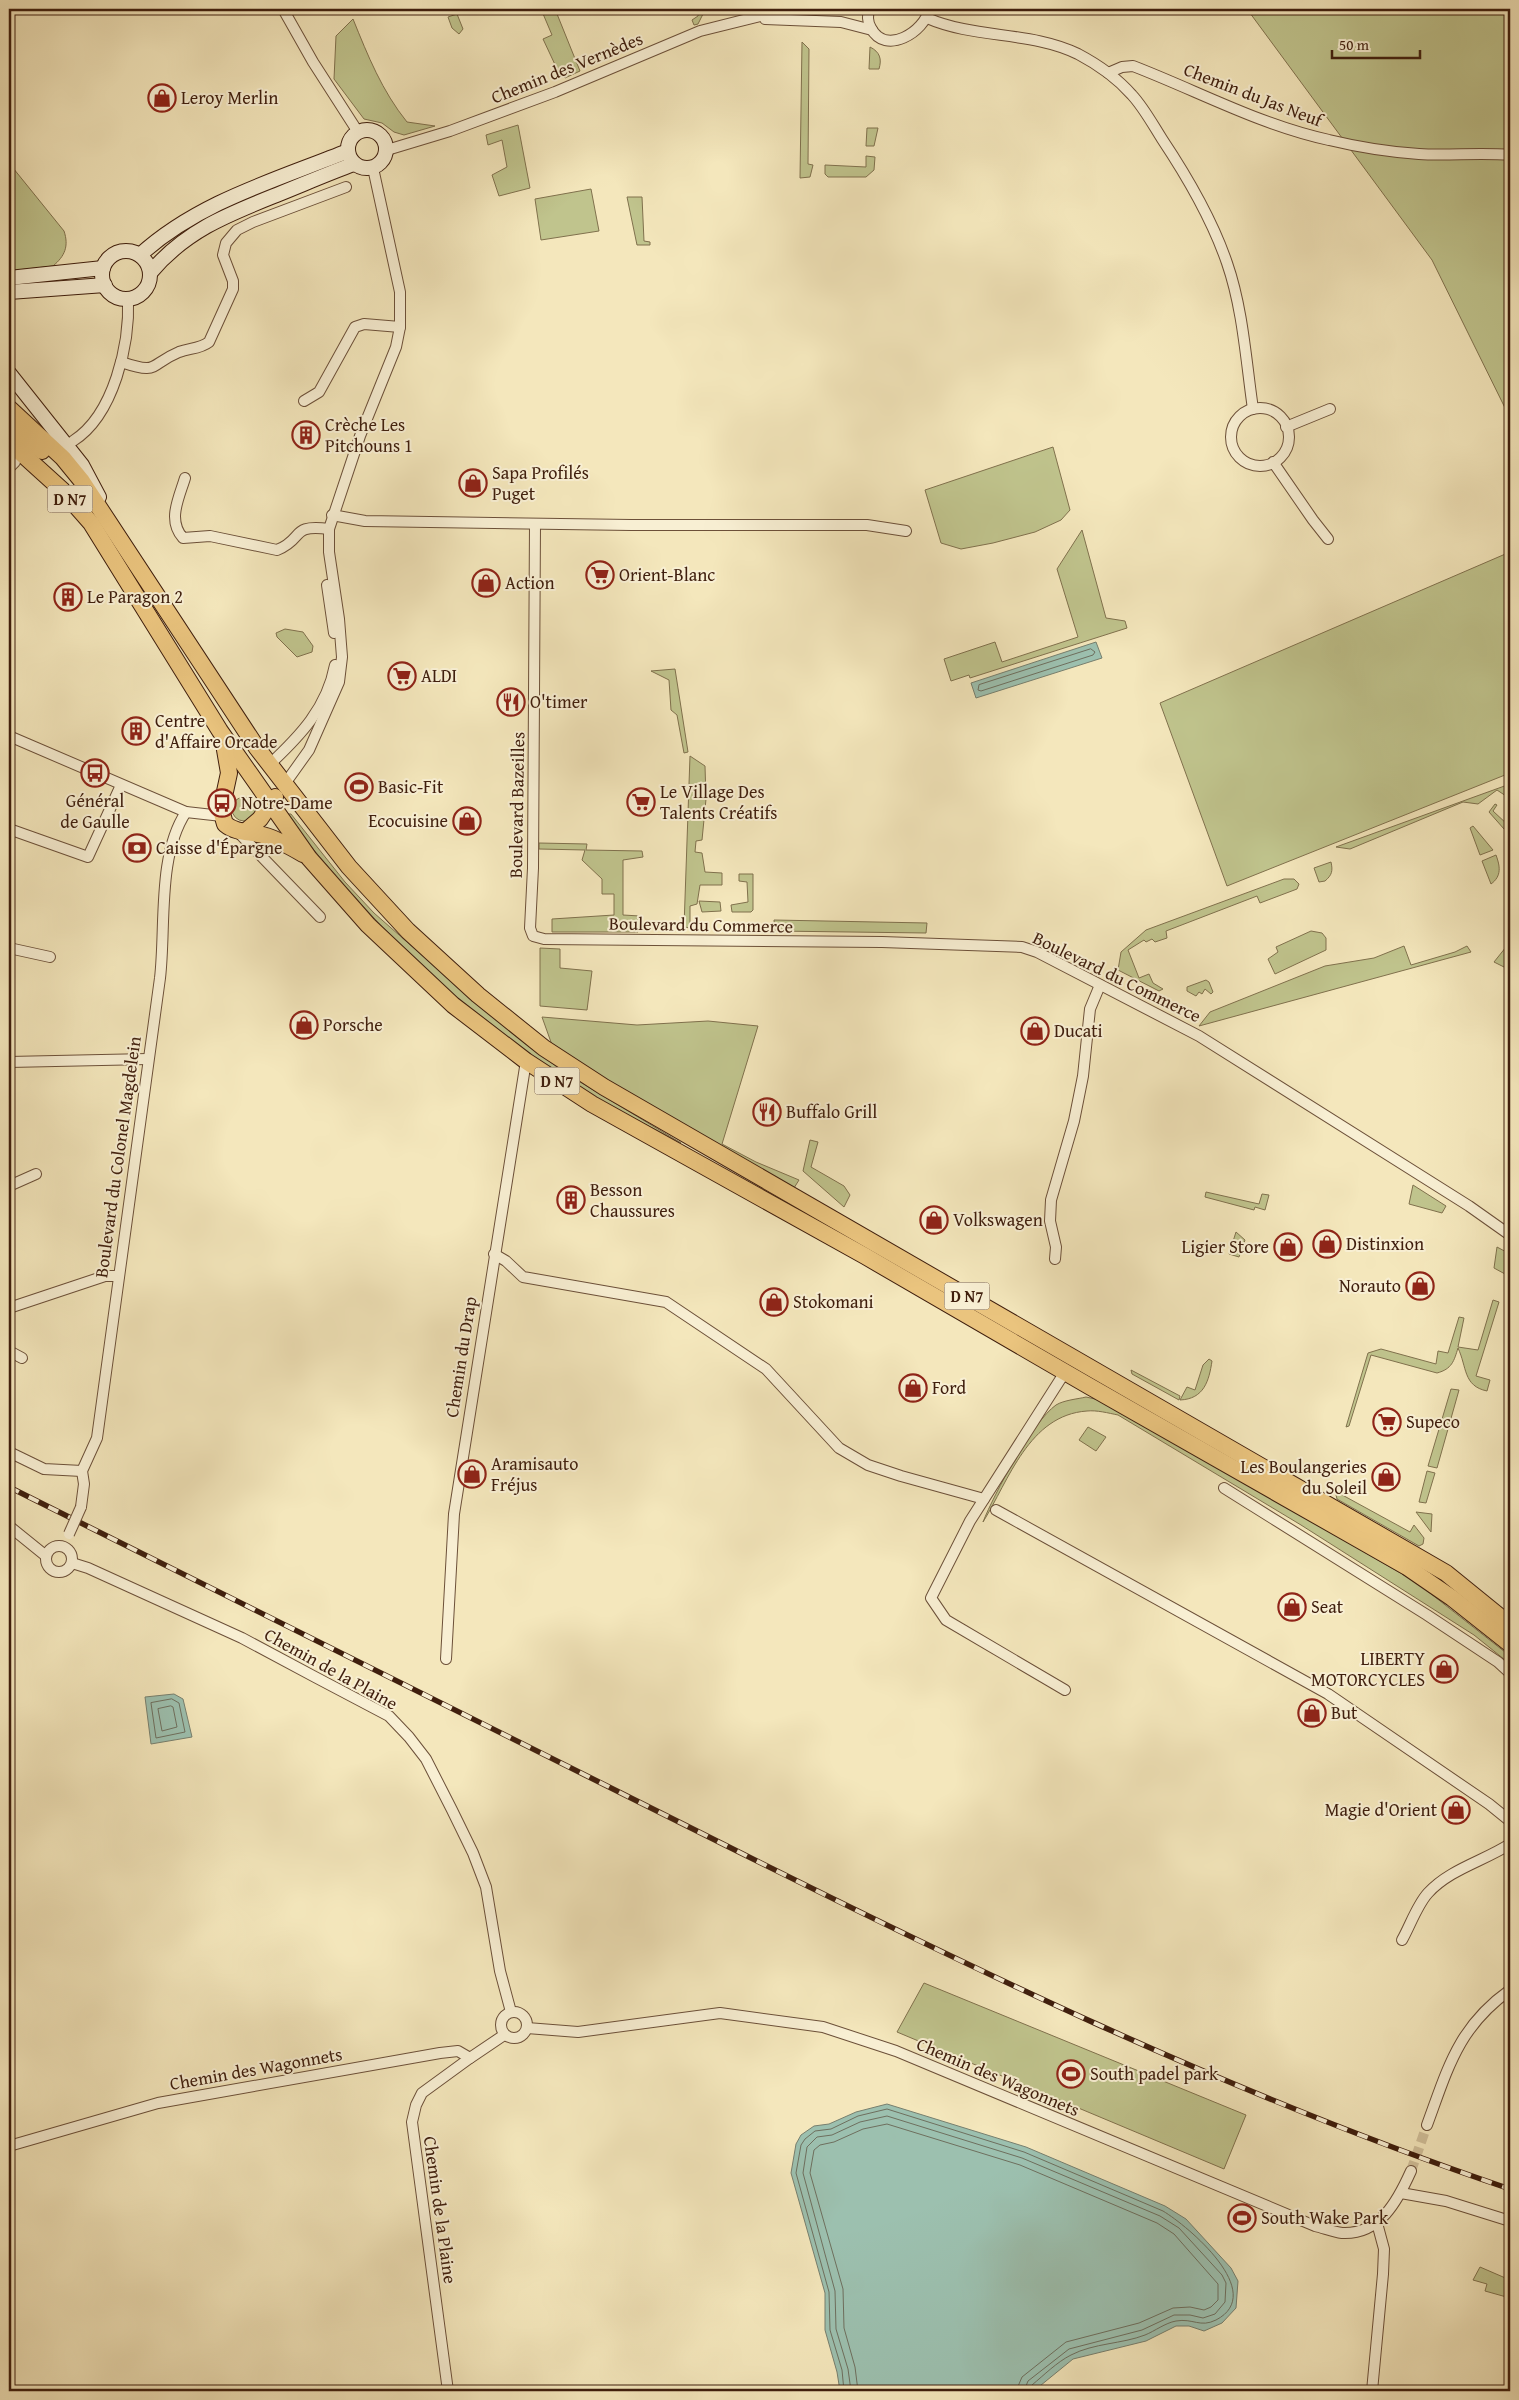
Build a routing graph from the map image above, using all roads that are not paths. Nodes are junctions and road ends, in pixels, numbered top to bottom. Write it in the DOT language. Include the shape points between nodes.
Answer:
graph roads {
  1 [pos="283,9"];
  2 [pos="788,9"];
  3 [pos="870,9"];
  4 [pos="928,13"];
  5 [pos="759,18"];
  6 [pos="872,30"];
  7 [pos="1108,73"];
  8 [pos="358,132"];
  9 [pos="387,150"];
  10 [pos="348,151"];
  11 [pos="1510,155"];
  12 [pos="354,164"];
  13 [pos="373,168"];
  14 [pos="346,187"];
  15 [pos="140,255"];
  16 [pos="103,268"];
  17 [pos="150,273"];
  18 [pos="9,278"];
  19 [pos="105,285"];
  20 [pos="41,291"];
  21 [pos="9,292"];
  22 [pos="9,297"];
  23 [pos="128,298"];
  24 [pos="400,328"];
  25 [pos="121,362"];
  26 [pos="9,373"];
  27 [pos="304,401"];
  28 [pos="9,408"];
  29 [pos="1253,408"];
  30 [pos="1330,409"];
  31 [pos="9,424"];
  32 [pos="1286,427"];
  33 [pos="73,441"];
  34 [pos="9,442"];
  35 [pos="1273,462"];
  36 [pos="185,478"];
  37 [pos="332,515"];
  38 [pos="108,519"];
  39 [pos="535,524"];
  40 [pos="329,529"];
  41 [pos="906,531"];
  42 [pos="1328,539"];
  43 [pos="220,731"];
  44 [pos="9,736"];
  45 [pos="269,765"];
  46 [pos="252,779"];
  47 [pos="121,785"];
  48 [pos="284,785"];
  49 [pos="270,804"];
  50 [pos="222,810"];
  51 [pos="186,812"];
  52 [pos="9,829"];
  53 [pos="242,832"];
  54 [pos="309,858"];
  55 [pos="320,916"];
  56 [pos="533,936"];
  57 [pos="9,948"];
  58 [pos="50,957"];
  59 [pos="1100,985"];
  60 [pos="148,1059"];
  61 [pos="526,1061"];
  62 [pos="9,1062"];
  63 [pos="36,1174"];
  64 [pos="9,1186"];
  65 [pos="1510,1235"];
  66 [pos="494,1254"];
  67 [pos="1055,1259"];
  68 [pos="119,1276"];
  69 [pos="9,1308"];
  70 [pos="9,1351"];
  71 [pos="22,1358"];
  72 [pos="1066,1372"];
  73 [pos="9,1452"];
  74 [pos="82,1471"];
  75 [pos="1224,1488"];
  76 [pos="984,1499"];
  77 [pos="996,1510"];
  78 [pos="9,1526"];
  79 [pos="63,1546"];
  80 [pos="46,1556"];
  81 [pos="72,1563"];
  82 [pos="1510,1624"];
  83 [pos="1510,1644"];
  84 [pos="446,1659"];
  85 [pos="1510,1673"];
  86 [pos="1065,1690"];
  87 [pos="1510,1821"];
  88 [pos="1510,1844"];
  89 [pos="1402,1940"];
  90 [pos="1510,1990"];
  91 [pos="511,2012"];
  92 [pos="527,2028"];
  93 [pos="504,2036"];
  94 [pos="470,2058"];
  95 [pos="1427,2125"];
  96 [pos="9,2146"];
  97 [pos="1411,2171"];
  98 [pos="1401,2192"];
  99 [pos="1510,2221"];
  100 [pos="1377,2224"];
  101 [pos="448,2391"];
  102 [pos="1372,2391"];
  1 -- 8 [label="street"];
  2 -- 5 [label="street, Chemin des Vernèdes"];
  3 -- 6 [label="street" via="867,17"];
  4 -- 6 [label="street, Chemin des Vernèdes" via="915,31 895,41 880,39"];
  4 -- 7 [label="street" via="961,30 1049,44 1078,54"];
  5 -- 6 [label="street, Chemin des Vernèdes" via="841,22"];
  5 -- 9 [label="street, Chemin des Vernèdes" via="738,20 700,31 555,92 450,131"];
  7 -- 11 [label="street, Chemin du Jas Neuf" via="1134,66 1280,126 1329,140 1420,154"];
  7 -- 29 [label="street" via="1132,95 1151,122 1210,220 1227,264 1239,312"];
  8 -- 9 [label="street" via="378,133"];
  8 -- 10 [label="street" via="350,141"];
  9 -- 13 [label="street" via="383,161"];
  10 -- 12 [label="street"];
  10 -- 15 [label="street" via="203,210"];
  12 -- 13 [label="street" via="360,168"];
  12 -- 17 [label="street" via="196,231"];
  13 -- 24 [label="street" via="400,292"];
  14 -- 25 [label="street" via="237,230 226,243 223,255 233,289 209,342 180,352 150,369"];
  15 -- 16 [label="street" via="125,251 117,253"];
  15 -- 17 [label="street"];
  16 -- 18 [label="street"];
  16 -- 19 [label="street"];
  17 -- 23 [label="street" via="142,293"];
  19 -- 20 [label="street"];
  19 -- 23 [label="street" via="114,295"];
  20 -- 21 [label="street"];
  20 -- 22 [label="street"];
  23 -- 25 [label="street"];
  24 -- 27 [label="street" via="364,324 355,327 320,392"];
  24 -- 37 [label="street" via="396,347"];
  25 -- 33 [label="street" via="107,400 94,422"];
  26 -- 38 [label="street" via="82,465"];
  28 -- 38 [label="main road, D N7" via="63,458"];
  29 -- 32 [label="street" via="1271,410 1279,415"];
  29 -- 35 [label="street" via="1237,418 1232,427 1232,447 1245,462 1254,465"];
  30 -- 32 [label="street"];
  31 -- 38 [label="main road" via="60,468"];
  32 -- 35 [label="street" via="1286,449"];
  34 -- 43 [label="main road, D N7" via="62,490 91,523"];
  35 -- 42 [label="street"];
  36 -- 40 [label="street" via="174,514 183,538 210,536 277,550 285,547 302,529 310,526"];
  37 -- 39 [label="street" via="365,521"];
  37 -- 40 [label="street"];
  38 -- 45 [label="main road, D N7"];
  39 -- 41 [label="street" via="867,526"];
  39 -- 56 [label="street, Boulevard Bazeilles" via="530,928"];
  40 -- 45 [label="street" via="324,534 323,553 335,644 333,677 327,694 300,736"];
  40 -- 48 [label="street" via="342,657 339,682 309,750"];
  43 -- 46 [label="main road, D N7"];
  43 -- 50 [label="main road" via="229,773"];
  44 -- 47 [label="street"];
  45 -- 46 [label="main road"];
  45 -- 48 [label="main road, D N7"];
  46 -- 49 [label="main road, D N7"];
  46 -- 50 [label="main road"];
  47 -- 51 [label="street"];
  47 -- 52 [label="street" via="88,857"];
  48 -- 49 [label="main road"];
  48 -- 82 [label="main road, D N7" via="349,867 408,931 478,995 544,1048 604,1087 1446,1573"];
  49 -- 53 [label="main road" via="260,819"];
  49 -- 54 [label="main road, D N7"];
  50 -- 51 [label="street"];
  50 -- 53 [label="main road" via="224,824"];
  51 -- 60 [label="street, Boulevard du Colonel Magdelein" via="176,833 165,882 161,966"];
  53 -- 54 [label="main road" via="274,838"];
  53 -- 55 [label="street"];
  54 -- 61 [label="main road, D N7" via="338,894 391,948 453,1005"];
  56 -- 59 [label="street, Boulevard du Commerce" via="544,940 1010,946 1037,952"];
  57 -- 58 [label="street"];
  59 -- 65 [label="street, Boulevard du Commerce" via="1199,1036"];
  59 -- 67 [label="street" via="1090,1009 1083,1076 1074,1121 1051,1200"];
  60 -- 62 [label="street"];
  60 -- 68 [label="street, Boulevard du Colonel Magdelein"];
  61 -- 66 [label="street, Chemin du Drap"];
  61 -- 72 [label="main road, D N7" via="592,1104"];
  63 -- 64 [label="street"];
  66 -- 76 [label="street" via="523,1277 666,1302 766,1369 839,1448 868,1465"];
  66 -- 84 [label="street, Chemin du Drap" via="454,1514"];
  68 -- 69 [label="street" via="105,1276"];
  68 -- 74 [label="street, Boulevard du Colonel Magdelein" via="98,1438"];
  70 -- 71 [label="street"];
  72 -- 76 [label="street"];
  72 -- 83 [label="main road, D N7" via="1407,1567"];
  73 -- 74 [label="street" via="44,1469"];
  74 -- 79 [label="street, Boulevard du Colonel Magdelein, bridge" via="81,1507"];
  75 -- 85 [label="street" via="1428,1615"];
  76 -- 86 [label="street" via="931,1598 946,1620"];
  77 -- 87 [label="street" via="1328,1694"];
  78 -- 80 [label="street"];
  79 -- 80 [label="street" via="52,1547"];
  79 -- 81 [label="street" via="72,1555"];
  80 -- 81 [label="street" via="48,1567 55,1572 65,1571"];
  81 -- 91 [label="street, Chemin de la Plaine" via="242,1638 389,1716 426,1759 474,1853 486,1887 500,1971"];
  88 -- 89 [label="street" via="1449,1875 1427,1894"];
  90 -- 95 [label="street" via="1469,2027 1450,2063"];
  91 -- 92 [label="street" via="524,2016"];
  91 -- 93 [label="street" via="500,2022"];
  92 -- 93 [label="street" via="518,2038"];
  92 -- 100 [label="street, Chemin des Wagonnets" via="578,2032 720,2014 823,2027 896,2051 1315,2226 1343,2233"];
  93 -- 94 [label="street"];
  94 -- 96 [label="street, Chemin des Wagonnets" via="458,2051 440,2053 245,2086 158,2103"];
  94 -- 101 [label="street, Chemin de la Plaine" via="422,2093 412,2122"];
  97 -- 98 [label="street"];
  98 -- 99 [label="street" via="1446,2201"];
  98 -- 100 [label="street"];
  100 -- 102 [label="street" via="1384,2248"];
}
